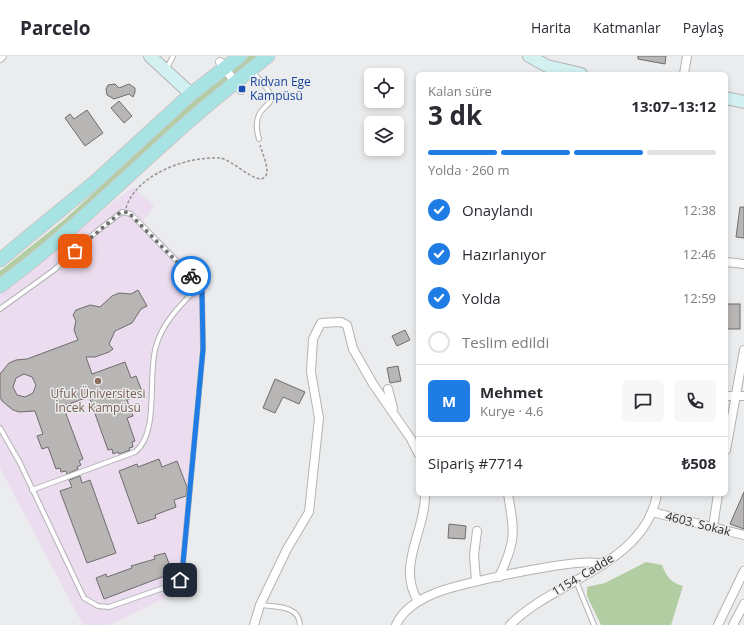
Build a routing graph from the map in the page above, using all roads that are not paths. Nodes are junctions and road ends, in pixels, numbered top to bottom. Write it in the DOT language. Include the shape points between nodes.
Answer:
graph roads {
  1 [pos="173,56"];
  2 [pos="240,56"];
  3 [pos="268,56"];
  4 [pos="529,56"];
  5 [pos="687,56"];
  6 [pos="153,57"];
  7 [pos="222,65"];
  8 [pos="251,70"];
  9 [pos="166,71"];
  10 [pos="573,72"];
  11 [pos="684,72"];
  12 [pos="238,86"];
  13 [pos="191,94"];
  14 [pos="728,98"];
  15 [pos="744,102"];
  16 [pos="259,139"];
  17 [pos="0,260"];
  18 [pos="728,262"];
  19 [pos="744,264"];
  20 [pos="0,286"];
  21 [pos="197,287"];
  22 [pos="0,309"];
  23 [pos="744,350"];
  24 [pos="388,389"];
  25 [pos="735,395"];
  26 [pos="728,396"];
  27 [pos="744,396"];
  28 [pos="397,418"];
  29 [pos="0,428"];
  30 [pos="728,438"];
  31 [pos="416,449"];
  32 [pos="32,490"];
  33 [pos="425,496"];
  34 [pos="508,496"];
  35 [pos="656,496"];
  36 [pos="718,496"];
  37 [pos="652,512"];
  38 [pos="713,527"];
  39 [pos="477,531"];
  40 [pos="744,535"];
  41 [pos="604,564"];
  42 [pos="744,571"];
  43 [pos="499,578"];
  44 [pos="576,580"];
  45 [pos="476,581"];
  46 [pos="418,601"];
  47 [pos="744,604"];
  48 [pos="260,606"];
  49 [pos="254,625"];
  50 [pos="300,625"];
  51 [pos="396,625"];
  52 [pos="510,625"];
  53 [pos="594,625"];
  54 [pos="718,625"];
  55 [pos="733,625"];
  1 -- 9 [label="lane"];
  2 -- 7 [label="main road"];
  3 -- 8 [label="main road"];
  4 -- 10 [label="main road" via="547,66"];
  5 -- 11 [label="street"];
  6 -- 9 [label="main road"];
  7 -- 12 [label="street"];
  7 -- 13 [label="main road"];
  8 -- 12 [label="main road"];
  8 -- 16 [label="lane" via="271,98 258,119"];
  9 -- 13 [label="main road"];
  12 -- 20 [label="main road" via="168,139 51,246"];
  13 -- 17 [label="main road" via="96,181"];
  14 -- 15 [label="main road"];
  18 -- 19 [label="street"];
  21 -- 22 [label="lane" via="196,281 131,214 125,212 120,213 96,232 54,270"];
  21 -- 32 [label="lane" via="172,313 159,337 152,364 147,433 141,447 135,452"];
  21 -- 32 [label="lane" via="202,292 203,349 180,580 109,607 98,606 88,601 81,593"];
  23 -- 25 [label="street"];
  24 -- 28 [label="street"];
  25 -- 26 [label="street"];
  25 -- 27 [label="street"];
  25 -- 30 [label="street"];
  28 -- 31 [label="street"];
  28 -- 48 [label="street" via="353,349 347,325 341,322 321,323 313,339 311,372 319,418 309,512 287,549"];
  29 -- 32 [label="lane"];
  33 -- 46 [label="street" via="424,512 410,558 413,594"];
  34 -- 43 [label="street" via="514,538 511,552"];
  35 -- 37 [label="street, 1154. Cadde"];
  36 -- 38 [label="street"];
  37 -- 38 [label="street, 4603. Sokak"];
  37 -- 41 [label="street, 1154. Cadde" via="630,542"];
  38 -- 40 [label="street, 4603. Sokak"];
  39 -- 45 [label="street" via="474,555"];
  41 -- 43 [label="street" via="593,562 559,566"];
  41 -- 44 [label="street, 1154. Cadde"];
  42 -- 54 [label="street"];
  43 -- 45 [label="street"];
  44 -- 52 [label="street, 1154. Cadde" via="542,599"];
  44 -- 53 [label="lane"];
  45 -- 46 [label="street"];
  46 -- 51 [label="street" via="404,613"];
  47 -- 55 [label="street"];
  48 -- 49 [label="street"];
  48 -- 50 [label="lane" via="291,609 298,616"];
}
